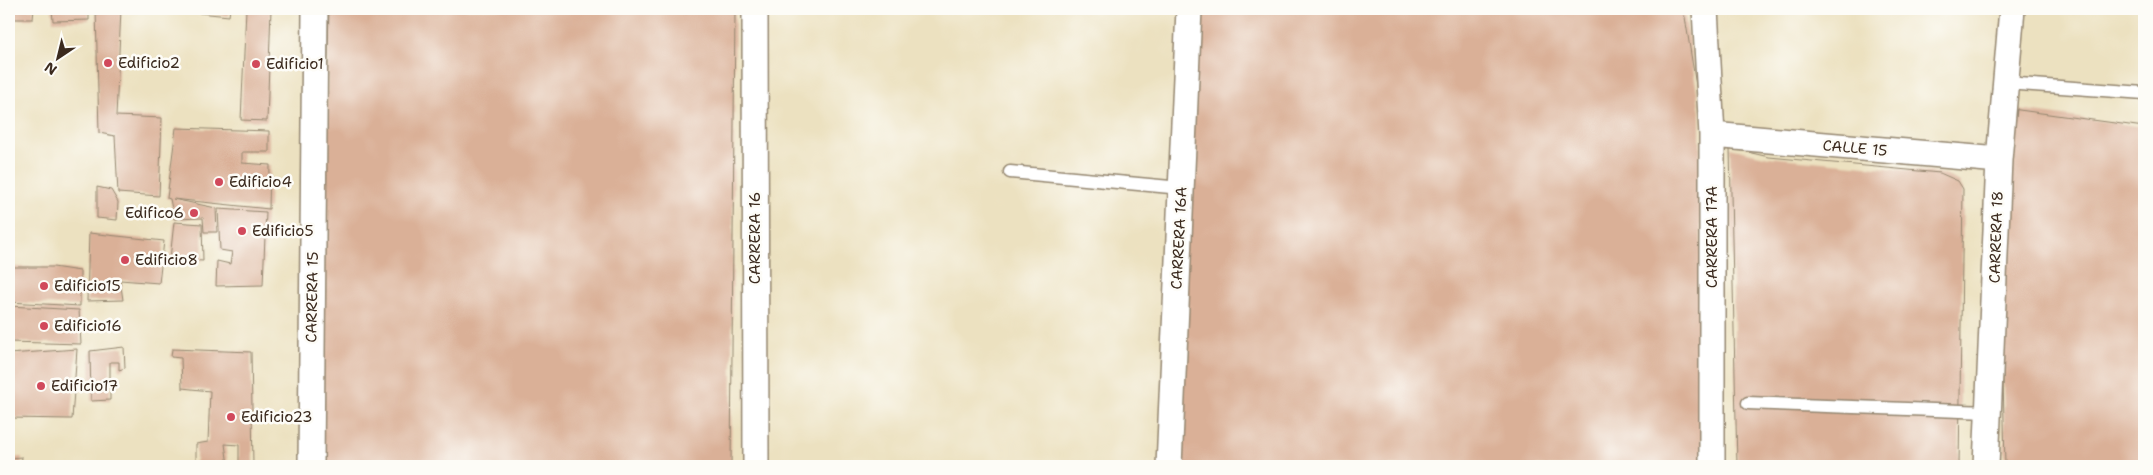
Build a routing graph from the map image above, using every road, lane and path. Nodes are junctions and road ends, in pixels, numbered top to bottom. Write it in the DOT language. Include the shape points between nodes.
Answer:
graph roads {
  1 [pos="315,9"];
  2 [pos="755,9"];
  3 [pos="1189,9"];
  4 [pos="1705,9"];
  5 [pos="2012,9"];
  6 [pos="2005,83"];
  7 [pos="2144,93"];
  8 [pos="1712,135"];
  9 [pos="1999,160"];
  10 [pos="1010,172"];
  11 [pos="1182,188"];
  12 [pos="1748,403"];
  13 [pos="1988,412"];
  14 [pos="311,466"];
  15 [pos="756,466"];
  16 [pos="1169,466"];
  17 [pos="1712,466"];
  18 [pos="1986,466"];
  1 -- 14 [label="street, CARRERA 15"];
  2 -- 15 [label="street, CARRERA 16"];
  3 -- 11 [label="street, CARRERA 16A"];
  4 -- 8 [label="street, CARRERA 17A"];
  5 -- 6 [label="street, CARRERA 18"];
  6 -- 7 [label="lane"];
  6 -- 9 [label="street, CARRERA 18"];
  8 -- 9 [label="street, CALLE 15"];
  8 -- 17 [label="street, CARRERA 17A"];
  9 -- 13 [label="street, CARRERA 18"];
  10 -- 11 [label="lane"];
  11 -- 16 [label="street, CARRERA 16A"];
  12 -- 13 [label="lane"];
  13 -- 18 [label="street, CARRERA 18"];
}
